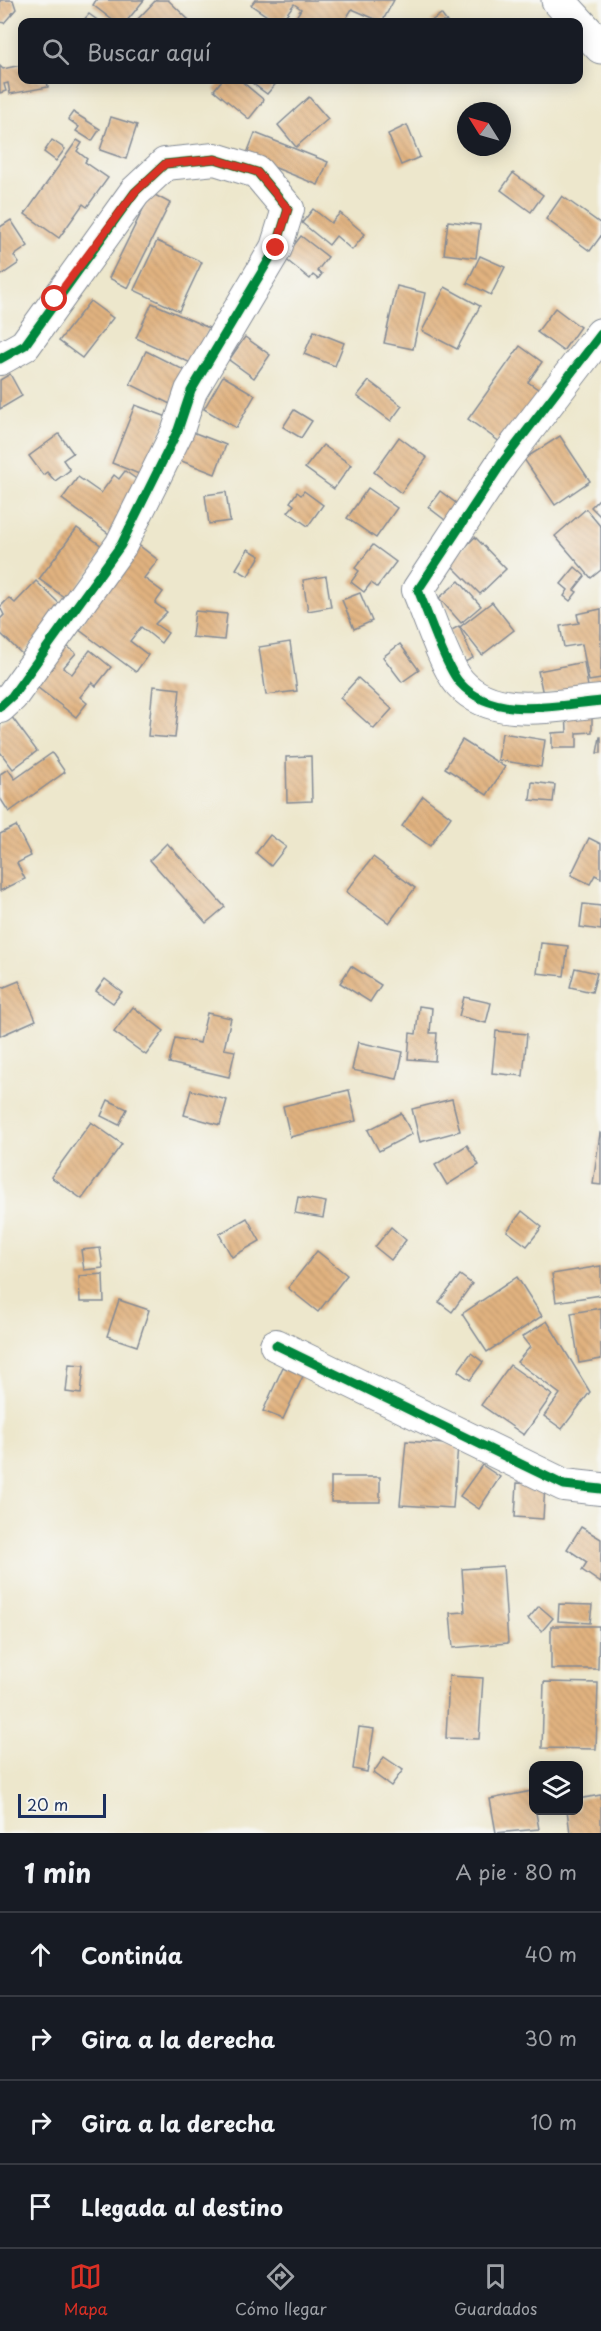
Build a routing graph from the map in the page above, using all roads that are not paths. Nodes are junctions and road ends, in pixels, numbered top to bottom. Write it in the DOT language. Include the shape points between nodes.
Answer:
graph roads {
  1 [pos="558,0"];
  2 [pos="574,18"];
  3 [pos="583,27"];
  4 [pos="601,47"];
  5 [pos="601,334"];
  6 [pos="0,359"];
  7 [pos="601,701"];
  8 [pos="0,707"];
  9 [pos="276,1345"];
  10 [pos="601,1489"];
  1 -- 2 [label="highway"];
  3 -- 4 [label="highway"];
  5 -- 7 [label="street" via="502,463 418,590 459,682 482,701 523,708"];
  6 -- 8 [label="street" via="24,345 135,192 165,164 215,159 257,172 288,209 276,248 191,391 178,430 121,545 12,696"];
  9 -- 10 [label="street" via="564,1485"];
}
